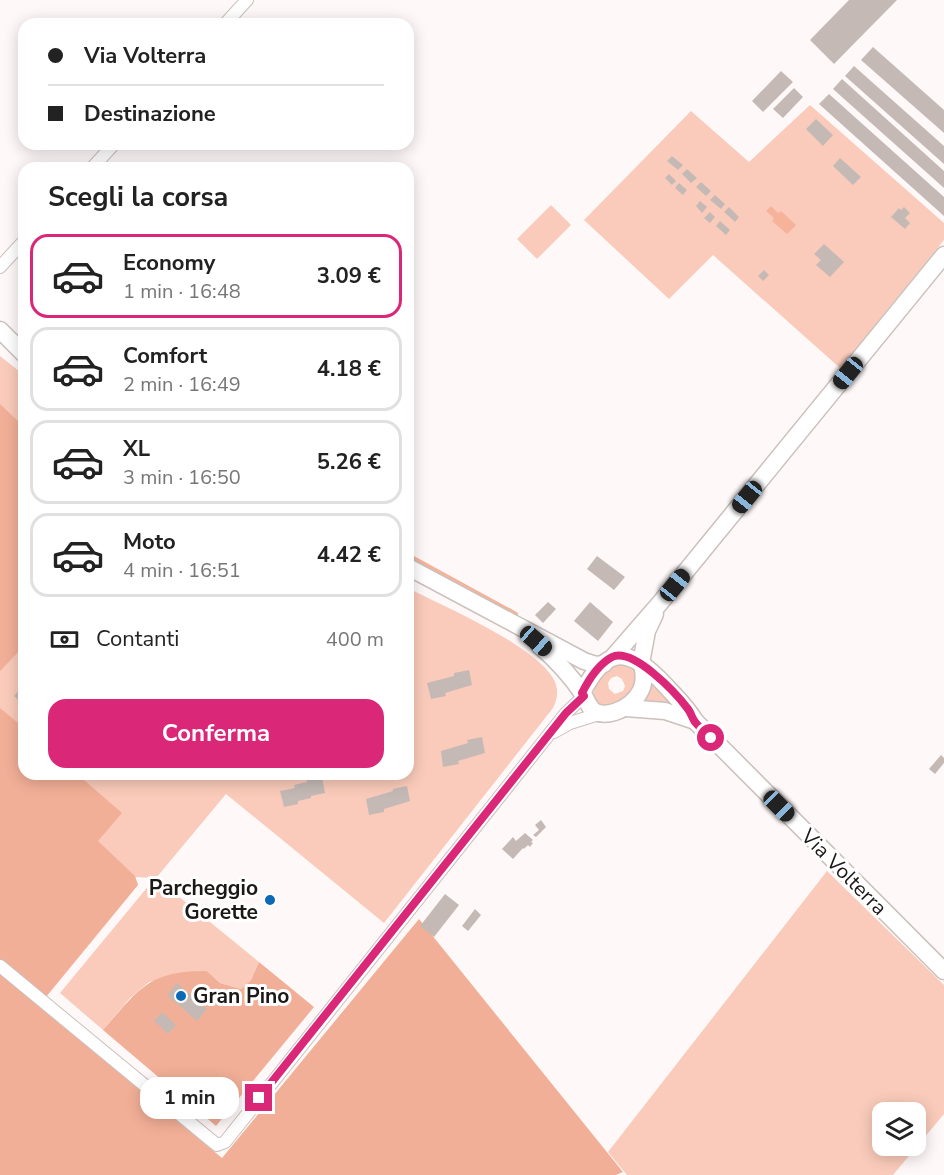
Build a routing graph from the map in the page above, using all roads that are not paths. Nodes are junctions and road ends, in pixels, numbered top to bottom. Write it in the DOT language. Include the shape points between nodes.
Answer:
graph roads {
  1 [pos="247,0"];
  2 [pos="230,18"];
  3 [pos="108,150"];
  4 [pos="98,162"];
  5 [pos="18,248"];
  6 [pos="944,255"];
  7 [pos="0,267"];
  8 [pos="0,330"];
  9 [pos="18,348"];
  10 [pos="414,570"];
  11 [pos="660,603"];
  12 [pos="521,628"];
  13 [pos="608,660"];
  14 [pos="646,663"];
  15 [pos="583,695"];
  16 [pos="626,708"];
  17 [pos="602,713"];
  18 [pos="695,721"];
  19 [pos="548,736"];
  20 [pos="0,966"];
  21 [pos="944,971"];
  1 -- 2 [label="street"];
  3 -- 4 [label="street"];
  5 -- 7 [label="street"];
  6 -- 11 [label="street"];
  8 -- 9 [label="street"];
  10 -- 12 [label="street"];
  11 -- 13 [label="street"];
  11 -- 14 [label="street" via="647,631"];
  12 -- 13 [label="street" via="584,661 596,665"];
  12 -- 15 [label="street" via="551,655"];
  13 -- 14 [label="street" via="623,655"];
  13 -- 15 [label="street"];
  14 -- 16 [label="street" via="641,692"];
  14 -- 18 [label="street, Via Volterra"];
  15 -- 17 [label="street" via="595,712"];
  15 -- 19 [label="street"];
  16 -- 17 [label="street"];
  16 -- 18 [label="street, Via Volterra" via="665,711"];
  17 -- 19 [label="street" via="570,723"];
  18 -- 21 [label="street, Via Volterra"];
  19 -- 20 [label="street" via="225,1142 217,1145"];
}
